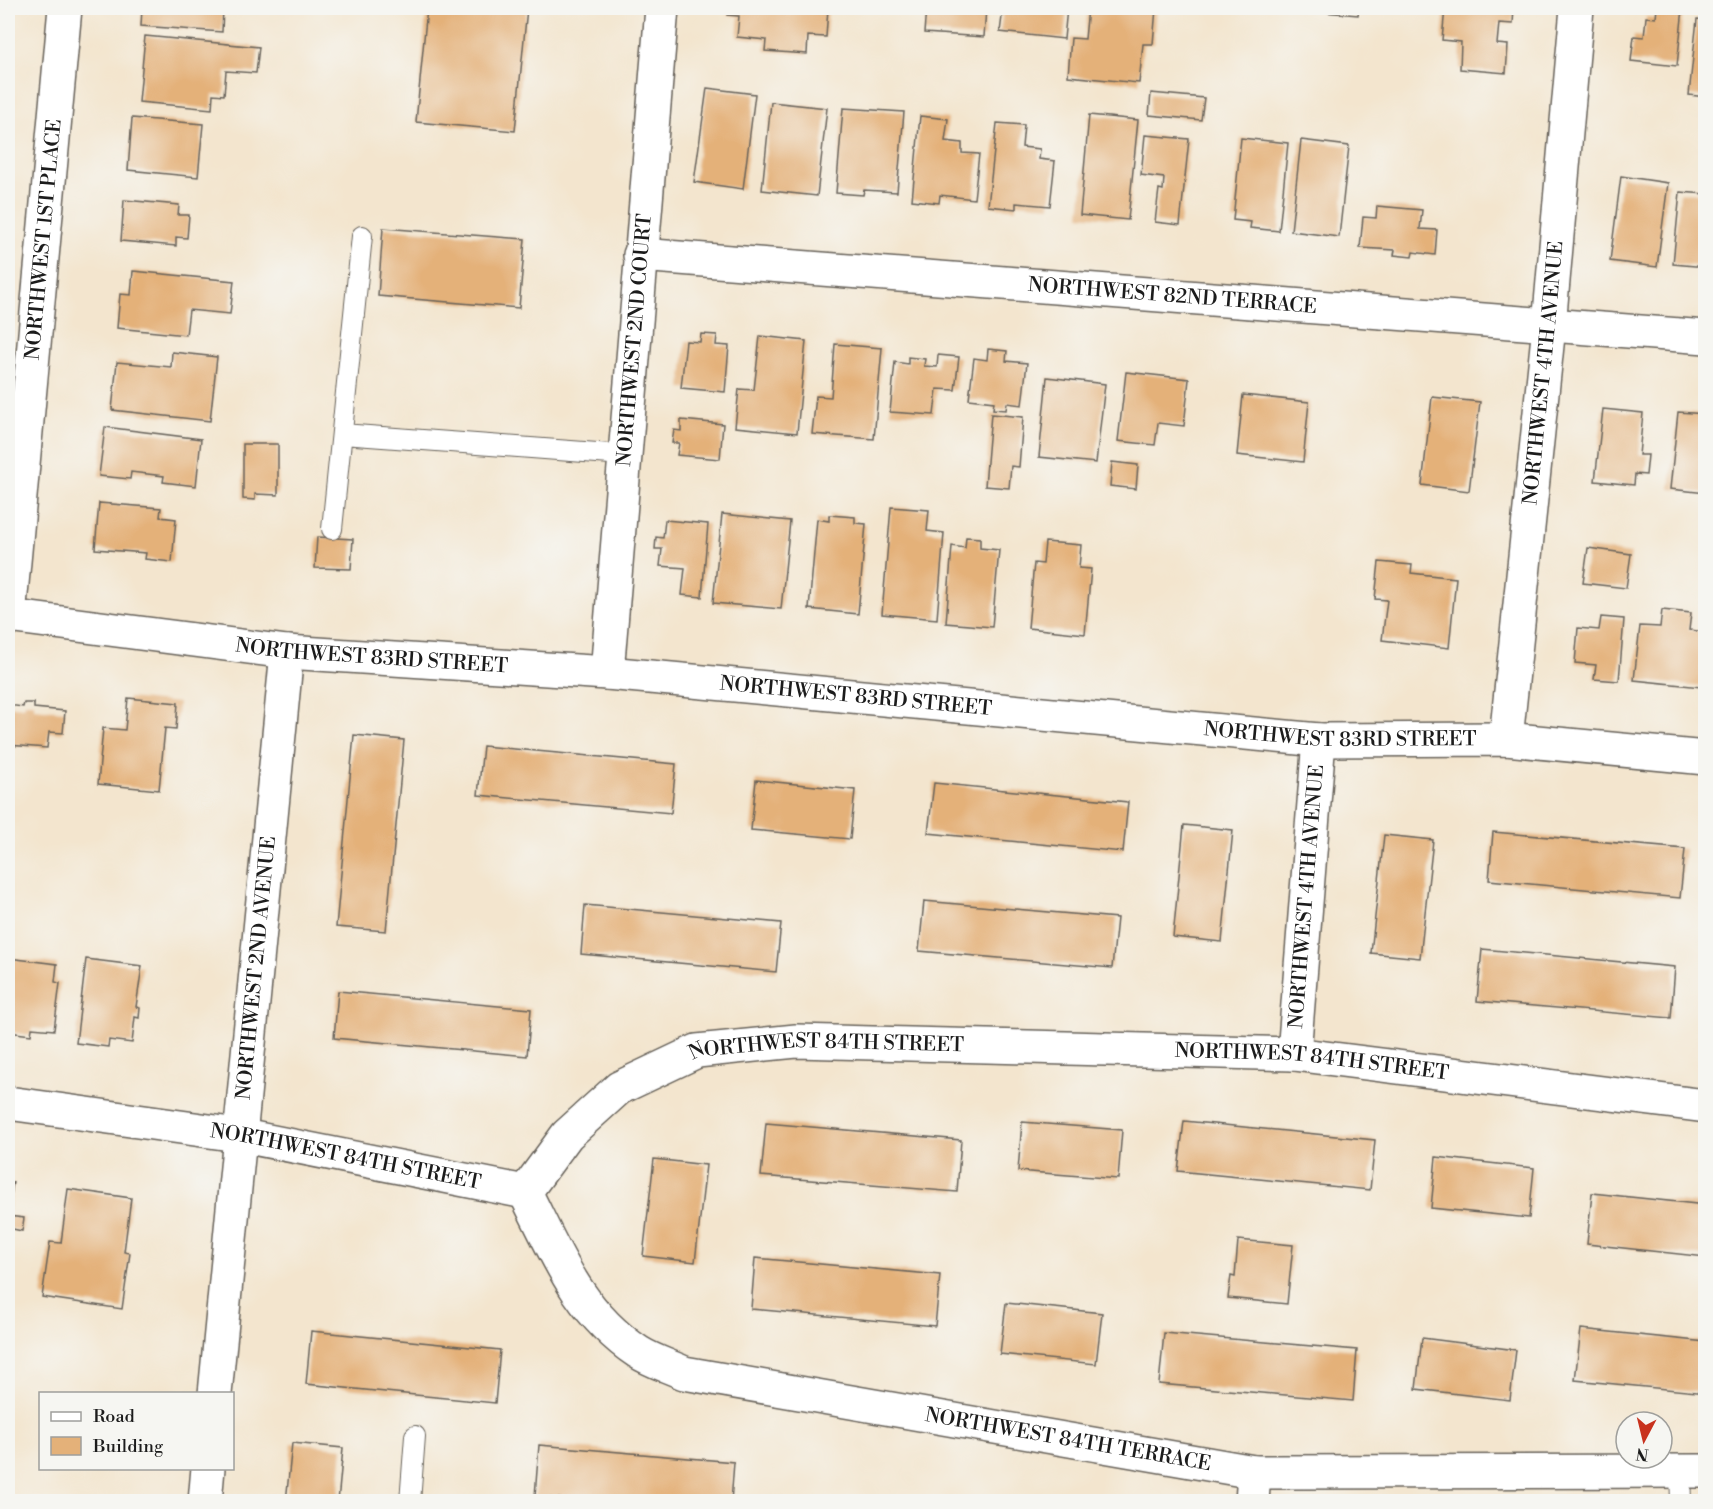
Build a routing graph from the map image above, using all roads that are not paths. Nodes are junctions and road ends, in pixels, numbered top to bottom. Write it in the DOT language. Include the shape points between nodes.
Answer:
graph roads {
  1 [pos="65,8"];
  2 [pos="662,8"];
  3 [pos="1577,8"];
  4 [pos="362,236"];
  5 [pos="640,255"];
  6 [pos="1549,326"];
  7 [pos="1706,338"];
  8 [pos="342,434"];
  9 [pos="624,455"];
  10 [pos="332,529"];
  11 [pos="8,616"];
  12 [pos="287,652"];
  13 [pos="607,673"];
  14 [pos="1506,739"];
  15 [pos="1319,740"];
  16 [pos="1706,759"];
  17 [pos="1294,1054"];
  18 [pos="8,1103"];
  19 [pos="1706,1106"];
  20 [pos="238,1136"];
  21 [pos="525,1192"];
  22 [pos="215,1392"];
  23 [pos="415,1436"];
  24 [pos="208,1470"];
  25 [pos="1689,1481"];
  26 [pos="1253,1487"];
  27 [pos="206,1502"];
  28 [pos="410,1502"];
  1 -- 11 [label="street, NORTHWEST 1ST PLACE"];
  2 -- 5 [label="street, NORTHWEST 2ND COURT"];
  3 -- 6 [label="street, NORTHWEST 4TH AVENUE"];
  4 -- 8 [label="lane"];
  5 -- 6 [label="street, NORTHWEST 82ND TERRACE"];
  5 -- 9 [label="street, NORTHWEST 2ND COURT"];
  6 -- 7 [label="street, NORTHWEST 82ND TERRACE"];
  6 -- 14 [label="street, NORTHWEST 4TH AVENUE"];
  8 -- 9 [label="lane"];
  8 -- 10 [label="lane"];
  9 -- 13 [label="street, NORTHWEST 2ND COURT"];
  11 -- 12 [label="street, NORTHWEST 83RD STREET"];
  12 -- 13 [label="street, NORTHWEST 83RD STREET"];
  12 -- 20 [label="street, NORTHWEST 2ND AVENUE"];
  13 -- 15 [label="street, NORTHWEST 83RD STREET"];
  14 -- 15 [label="street, NORTHWEST 83RD STREET"];
  14 -- 16 [label="street, NORTHWEST 83RD STREET"];
  15 -- 17 [label="street, NORTHWEST 4TH AVENUE"];
  17 -- 19 [label="street, NORTHWEST 84TH STREET"];
  17 -- 21 [label="street, NORTHWEST 84TH STREET" via="796,1041 697,1052 619,1088 567,1135"];
  18 -- 20 [label="street, NORTHWEST 84TH STREET"];
  20 -- 21 [label="street, NORTHWEST 84TH STREET"];
  20 -- 22 [label="street, NORTHWEST 2ND AVENUE"];
  21 -- 26 [label="street, NORTHWEST 84TH TERRACE" via="577,1294 607,1328 640,1353 684,1373"];
  23 -- 28 [label="lane"];
  24 -- 27 [label="street"];
  25 -- 26 [label="street, NORTHWEST 84TH TERRACE"];
}
